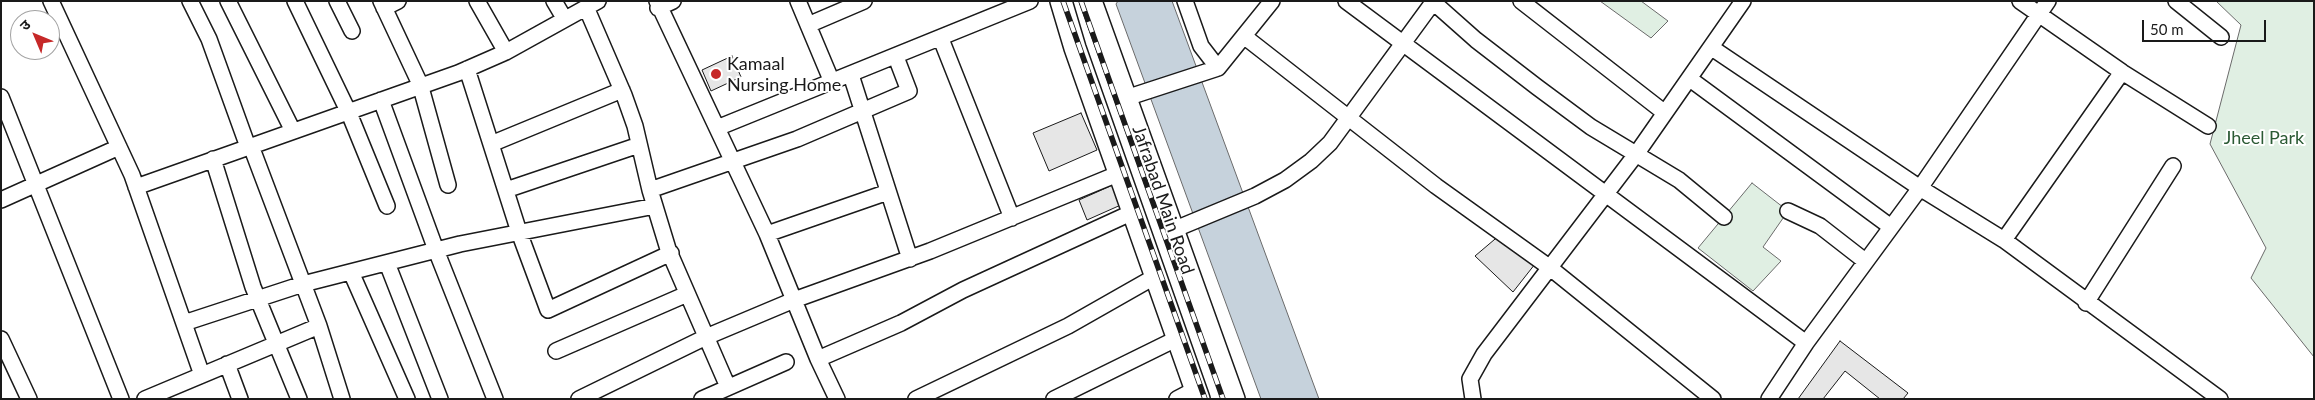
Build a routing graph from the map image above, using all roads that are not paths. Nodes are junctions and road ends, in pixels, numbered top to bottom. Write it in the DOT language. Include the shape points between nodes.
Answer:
graph roads {
  1 [pos="51,1"];
  2 [pos="190,1"];
  3 [pos="228,1"];
  4 [pos="294,1"];
  5 [pos="337,1"];
  6 [pos="398,1"];
  7 [pos="477,1"];
  8 [pos="554,1"];
  9 [pos="673,1"];
  10 [pos="798,1"];
  11 [pos="864,1"];
  12 [pos="1030,1"];
  13 [pos="1061,1"];
  14 [pos="1091,1"];
  15 [pos="1185,1"];
  16 [pos="1272,1"];
  17 [pos="1346,1"];
  18 [pos="1521,1"];
  19 [pos="1743,1"];
  20 [pos="2020,1"];
  21 [pos="2048,1"];
  22 [pos="2176,1"];
  23 [pos="1433,2"];
  24 [pos="592,4"];
  25 [pos="658,4"];
  26 [pos="382,5"];
  27 [pos="2039,15"];
  28 [pos="564,18"];
  29 [pos="808,25"];
  30 [pos="352,31"];
  31 [pos="1244,37"];
  32 [pos="2222,37"];
  33 [pos="941,39"];
  34 [pos="1402,44"];
  35 [pos="1712,48"];
  36 [pos="506,52"];
  37 [pos="896,57"];
  38 [pos="1218,68"];
  39 [pos="467,69"];
  40 [pos="2122,72"];
  41 [pos="851,74"];
  42 [pos="1690,79"];
  43 [pos="832,82"];
  44 [pos="420,84"];
  45 [pos="622,90"];
  46 [pos="1,97"];
  47 [pos="1126,98"];
  48 [pos="381,100"];
  49 [pos="863,111"];
  50 [pos="349,113"];
  51 [pos="1665,113"];
  52 [pos="1349,116"];
  53 [pos="2208,126"];
  54 [pos="717,128"];
  55 [pos="294,132"];
  56 [pos="491,144"];
  57 [pos="639,145"];
  58 [pos="249,146"];
  59 [pos="119,147"];
  60 [pos="1637,153"];
  61 [pos="213,159"];
  62 [pos="734,161"];
  63 [pos="2173,166"];
  64 [pos="1120,174"];
  65 [pos="36,184"];
  66 [pos="448,185"];
  67 [pos="136,186"];
  68 [pos="1920,188"];
  69 [pos="506,190"];
  70 [pos="650,190"];
  71 [pos="888,192"];
  72 [pos="1606,193"];
  73 [pos="1,200"];
  74 [pos="387,206"];
  75 [pos="655,206"];
  76 [pos="1788,211"];
  77 [pos="1133,212"];
  78 [pos="1724,216"];
  79 [pos="1012,218"];
  80 [pos="1180,226"];
  81 [pos="1891,227"];
  82 [pos="519,232"];
  83 [pos="768,234"];
  84 [pos="2004,240"];
  85 [pos="436,250"];
  86 [pos="670,254"];
  87 [pos="910,259"];
  88 [pos="1865,261"];
  89 [pos="387,263"];
  90 [pos="1549,267"];
  91 [pos="351,272"];
  92 [pos="1156,276"];
  93 [pos="302,284"];
  94 [pos="687,294"];
  95 [pos="256,298"];
  96 [pos="794,300"];
  97 [pos="2086,303"];
  98 [pos="184,323"];
  99 [pos="319,326"];
  100 [pos="706,337"];
  101 [pos="1178,338"];
  102 [pos="1,339"];
  103 [pos="276,343"];
  104 [pos="1806,343"];
  105 [pos="556,351"];
  106 [pos="818,359"];
  107 [pos="786,362"];
  108 [pos="226,364"];
  109 [pos="202,375"];
  110 [pos="728,388"];
  111 [pos="177,392"];
  112 [pos="1198,394"];
  113 [pos="29,399"];
  114 [pos="121,399"];
  115 [pos="145,399"];
  116 [pos="240,399"];
  117 [pos="299,399"];
  118 [pos="342,399"];
  119 [pos="408,399"];
  120 [pos="440,399"];
  121 [pos="495,399"];
  122 [pos="579,399"];
  123 [pos="702,399"];
  124 [pos="837,399"];
  125 [pos="916,399"];
  126 [pos="1054,399"];
  127 [pos="1177,399"];
  128 [pos="1234,399"];
  129 [pos="1473,399"];
  130 [pos="1713,399"];
  131 [pos="1769,399"];
  132 [pos="2220,399"];
  1 -- 59 [label="street"];
  2 -- 58 [label="street" via="209,39"];
  3 -- 55 [label="street"];
  4 -- 50 [label="street"];
  5 -- 30 [label="street"];
  6 -- 26 [label="street"];
  7 -- 36 [label="street"];
  8 -- 28 [label="street"];
  9 -- 25 [label="street"];
  10 -- 29 [label="street"];
  11 -- 29 [label="street"];
  12 -- 33 [label="street"];
  13 -- 64 [label="main road, Jafrabad Main Road"];
  14 -- 47 [label="main road, Jafrabad Main Road"];
  15 -- 38 [label="street" via="1201,46"];
  16 -- 31 [label="street"];
  17 -- 34 [label="street"];
  18 -- 51 [label="street"];
  19 -- 35 [label="street"];
  20 -- 27 [label="street"];
  21 -- 27 [label="street"];
  22 -- 32 [label="street"];
  23 -- 34 [label="street"];
  23 -- 60 [label="street" via="1543,92 1591,127"];
  24 -- 28 [label="street"];
  24 -- 45 [label="street"];
  25 -- 54 [label="street"];
  26 -- 44 [label="street"];
  27 -- 40 [label="street"];
  27 -- 68 [label="street"];
  28 -- 36 [label="street"];
  29 -- 43 [label="street"];
  31 -- 38 [label="street"];
  31 -- 52 [label="street"];
  33 -- 37 [label="street"];
  33 -- 79 [label="street"];
  34 -- 52 [label="street"];
  34 -- 72 [label="street"];
  35 -- 42 [label="street"];
  35 -- 68 [label="street"];
  36 -- 39 [label="street"];
  37 -- 41 [label="street"];
  37 -- 49 [label="street" via="909,91"];
  38 -- 47 [label="street"];
  39 -- 44 [label="street"];
  39 -- 56 [label="street"];
  40 -- 53 [label="street"];
  40 -- 84 [label="street"];
  41 -- 43 [label="street"];
  41 -- 49 [label="street"];
  42 -- 51 [label="street"];
  42 -- 81 [label="street"];
  43 -- 54 [label="street"];
  44 -- 48 [label="street"];
  44 -- 66 [label="street"];
  45 -- 56 [label="street"];
  45 -- 57 [label="street"];
  46 -- 65 [label="street"];
  47 -- 80 [label="main road, Jafrabad Main Road"];
  48 -- 50 [label="street"];
  48 -- 85 [label="street"];
  49 -- 62 [label="street"];
  49 -- 71 [label="street"];
  50 -- 55 [label="street"];
  50 -- 74 [label="street"];
  51 -- 60 [label="street"];
  52 -- 80 [label="street" via="1330,144 1285,180 1255,196"];
  52 -- 90 [label="street" via="1436,186"];
  54 -- 62 [label="street"];
  55 -- 58 [label="street"];
  56 -- 69 [label="street"];
  57 -- 69 [label="street"];
  57 -- 70 [label="street"];
  58 -- 61 [label="street"];
  58 -- 93 [label="street"];
  59 -- 65 [label="street"];
  59 -- 67 [label="street"];
  60 -- 72 [label="street"];
  60 -- 78 [label="street" via="1679,180"];
  61 -- 67 [label="street"];
  61 -- 95 [label="street"];
  62 -- 70 [label="street"];
  62 -- 83 [label="street"];
  63 -- 97 [label="street"];
  64 -- 77 [label="main road, Jafrabad Main Road"];
  64 -- 79 [label="street"];
  65 -- 73 [label="street"];
  65 -- 114 [label="street"];
  67 -- 98 [label="street"];
  68 -- 81 [label="street"];
  68 -- 84 [label="street"];
  69 -- 82 [label="street"];
  70 -- 75 [label="street"];
  71 -- 83 [label="street"];
  71 -- 87 [label="street"];
  72 -- 90 [label="street"];
  72 -- 104 [label="street"];
  75 -- 82 [label="street"];
  75 -- 86 [label="street"];
  76 -- 88 [label="street" via="1820,226"];
  77 -- 92 [label="main road, Jafrabad Main Road"];
  77 -- 106 [label="street"];
  79 -- 87 [label="street"];
  80 -- 128 [label="main road, Jafrabad Main Road"];
  81 -- 88 [label="street"];
  82 -- 85 [label="street"];
  82 -- 86 [label="street" via="548,310"];
  83 -- 96 [label="street"];
  84 -- 97 [label="street"];
  85 -- 89 [label="street"];
  85 -- 121 [label="street"];
  86 -- 94 [label="street"];
  87 -- 96 [label="street"];
  88 -- 104 [label="street"];
  89 -- 91 [label="street"];
  89 -- 120 [label="street"];
  90 -- 129 [label="street" via="1475,367 1470,379"];
  90 -- 130 [label="street"];
  91 -- 93 [label="street"];
  91 -- 119 [label="street"];
  92 -- 101 [label="main road, Jafrabad Main Road"];
  92 -- 125 [label="street" via="1068,326"];
  93 -- 95 [label="street"];
  93 -- 99 [label="street"];
  94 -- 100 [label="street"];
  94 -- 105 [label="street"];
  95 -- 98 [label="street"];
  95 -- 103 [label="street"];
  96 -- 100 [label="street"];
  96 -- 106 [label="street"];
  97 -- 132 [label="street"];
  98 -- 109 [label="street"];
  99 -- 103 [label="street"];
  99 -- 118 [label="street"];
  100 -- 110 [label="street"];
  100 -- 122 [label="street"];
  101 -- 112 [label="main road, Jafrabad Main Road"];
  101 -- 126 [label="street"];
  102 -- 113 [label="street"];
  103 -- 108 [label="street"];
  103 -- 117 [label="street"];
  104 -- 131 [label="street"];
  106 -- 124 [label="street"];
  107 -- 110 [label="street"];
  108 -- 109 [label="street"];
  108 -- 116 [label="street"];
  109 -- 111 [label="street"];
  110 -- 123 [label="street"];
  111 -- 115 [label="street"];
  112 -- 127 [label="street"];
}
